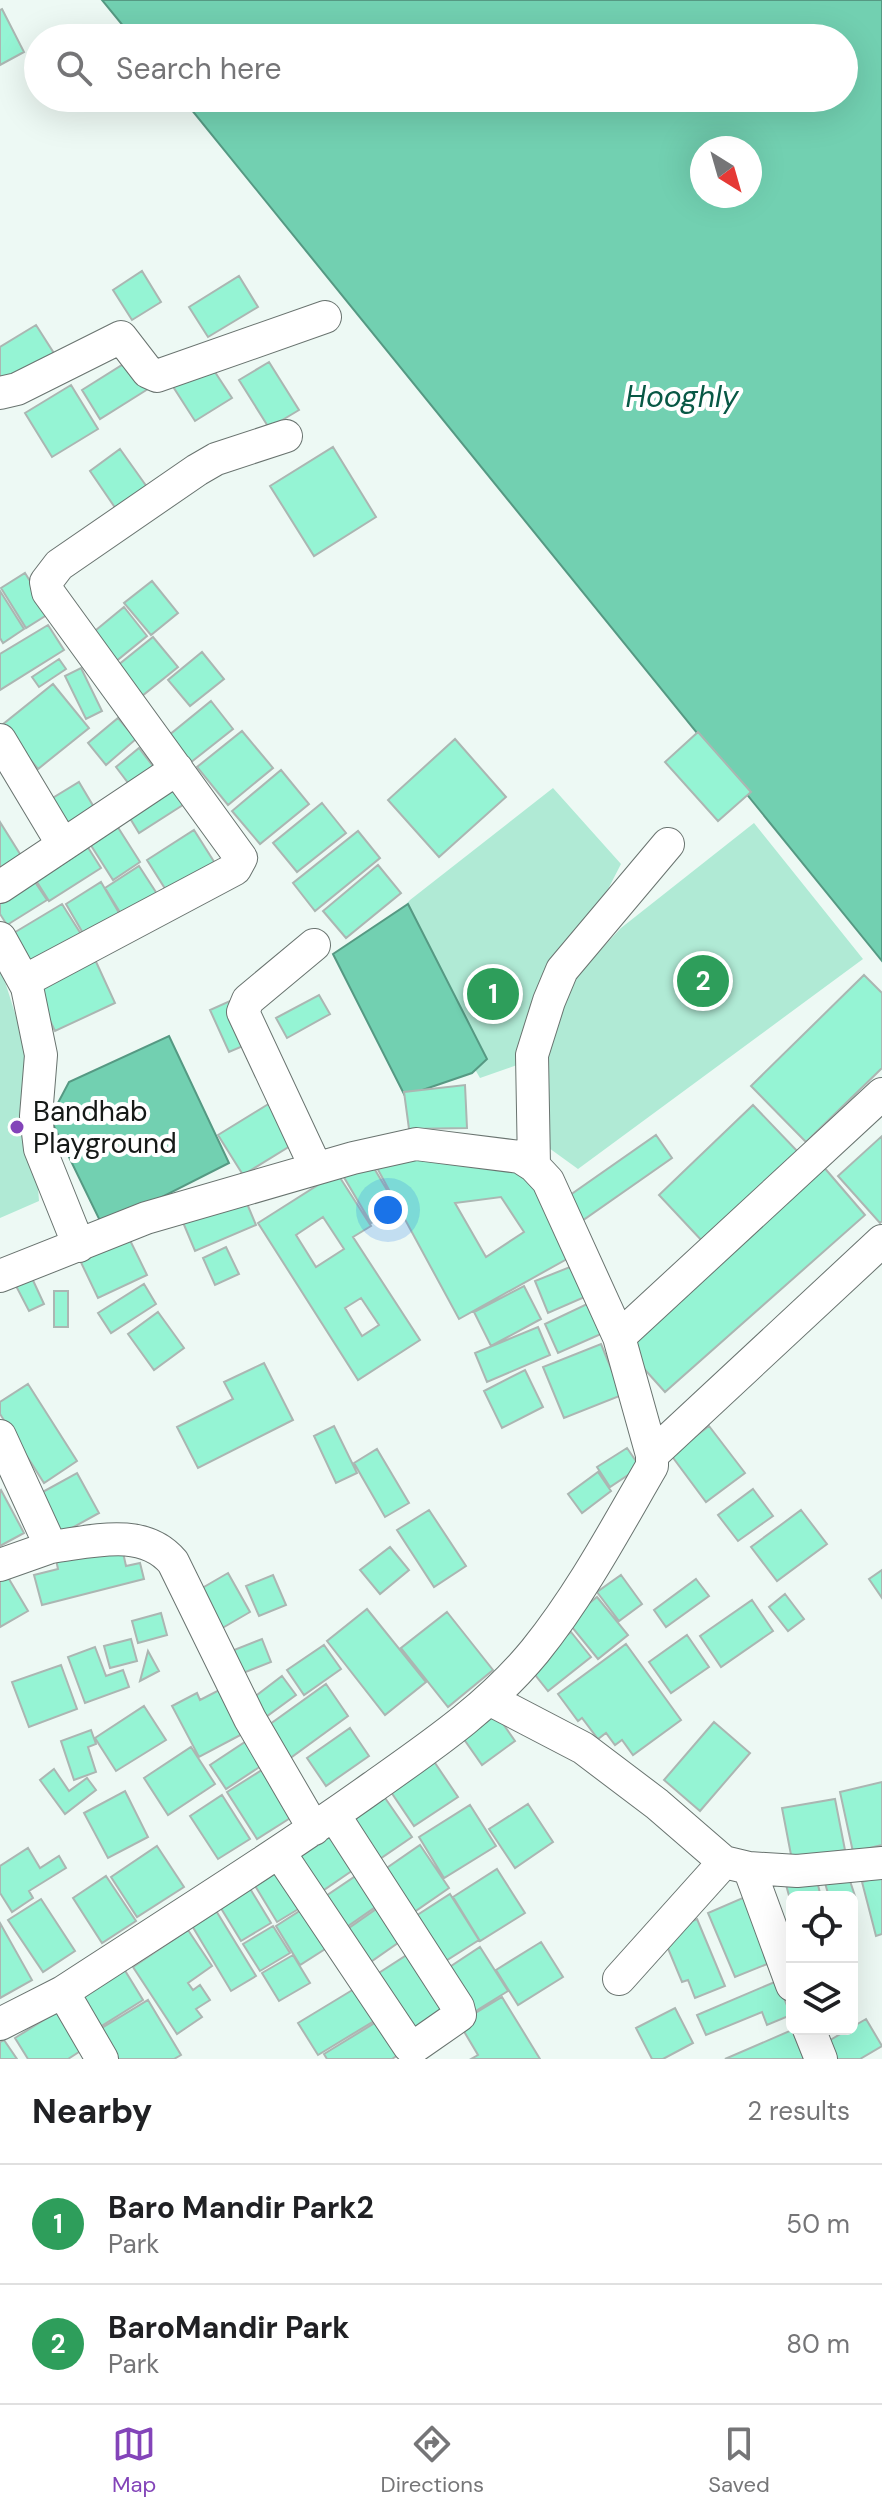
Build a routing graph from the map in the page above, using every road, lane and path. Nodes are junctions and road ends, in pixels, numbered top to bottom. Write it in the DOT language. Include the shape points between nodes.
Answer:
graph roads {
  1 [pos="325,317"];
  2 [pos="0,393"];
  3 [pos="286,436"];
  4 [pos="0,740"];
  5 [pos="177,769"];
  6 [pos="668,844"];
  7 [pos="63,845"];
  8 [pos="0,887"];
  9 [pos="0,938"];
  10 [pos="314,945"];
  11 [pos="27,987"];
  12 [pos="882,1094"];
  13 [pos="534,1166"];
  14 [pos="316,1168"];
  15 [pos="882,1241"];
  16 [pos="79,1246"];
  17 [pos="0,1276"];
  18 [pos="619,1337"];
  19 [pos="0,1436"];
  20 [pos="652,1455"];
  21 [pos="51,1547"];
  22 [pos="0,1565"];
  23 [pos="489,1699"];
  24 [pos="324,1822"];
  25 [pos="279,1852"];
  26 [pos="882,1863"];
  27 [pos="737,1865"];
  28 [pos="786,1972"];
  29 [pos="619,1979"];
  30 [pos="63,1992"];
  31 [pos="0,2024"];
  32 [pos="811,2035"];
  33 [pos="102,2059"];
  34 [pos="821,2059"];
  1 -- 2 [label="street" via="157,376 121,337"];
  3 -- 5 [label="street" via="197,470 59,565 46,582 48,592"];
  4 -- 7 [label="street"];
  5 -- 7 [label="street"];
  5 -- 11 [label="street" via="240,862 35,975"];
  6 -- 13 [label="street" via="562,970 532,1055"];
  7 -- 8 [label="street"];
  9 -- 11 [label="street"];
  10 -- 14 [label="street" via="248,1000 243,1012"];
  11 -- 16 [label="street" via="41,1055 36,1116 40,1149"];
  12 -- 18 [label="street"];
  13 -- 14 [label="street" via="520,1157 416,1144"];
  13 -- 18 [label="street" via="548,1181"];
  14 -- 16 [label="street" via="146,1218"];
  15 -- 20 [label="street"];
  16 -- 17 [label="street"];
  18 -- 20 [label="street"];
  19 -- 21 [label="street"];
  20 -- 23 [label="street" via="652,1466 594,1567 535,1651"];
  21 -- 22 [label="street"];
  21 -- 24 [label="street" via="124,1538 166,1554 250,1719"];
  23 -- 24 [label="street"];
  23 -- 27 [label="street" via="583,1748"];
  24 -- 25 [label="street"];
  24 -- 25 [label="street" via="458,2007 460,2015 417,2045 409,2046"];
  25 -- 30 [label="street"];
  26 -- 27 [label="street" via="797,1871"];
  27 -- 28 [label="street"];
  27 -- 29 [label="street"];
  30 -- 31 [label="street"];
  30 -- 33 [label="street"];
  32 -- 34 [label="street"];
}
